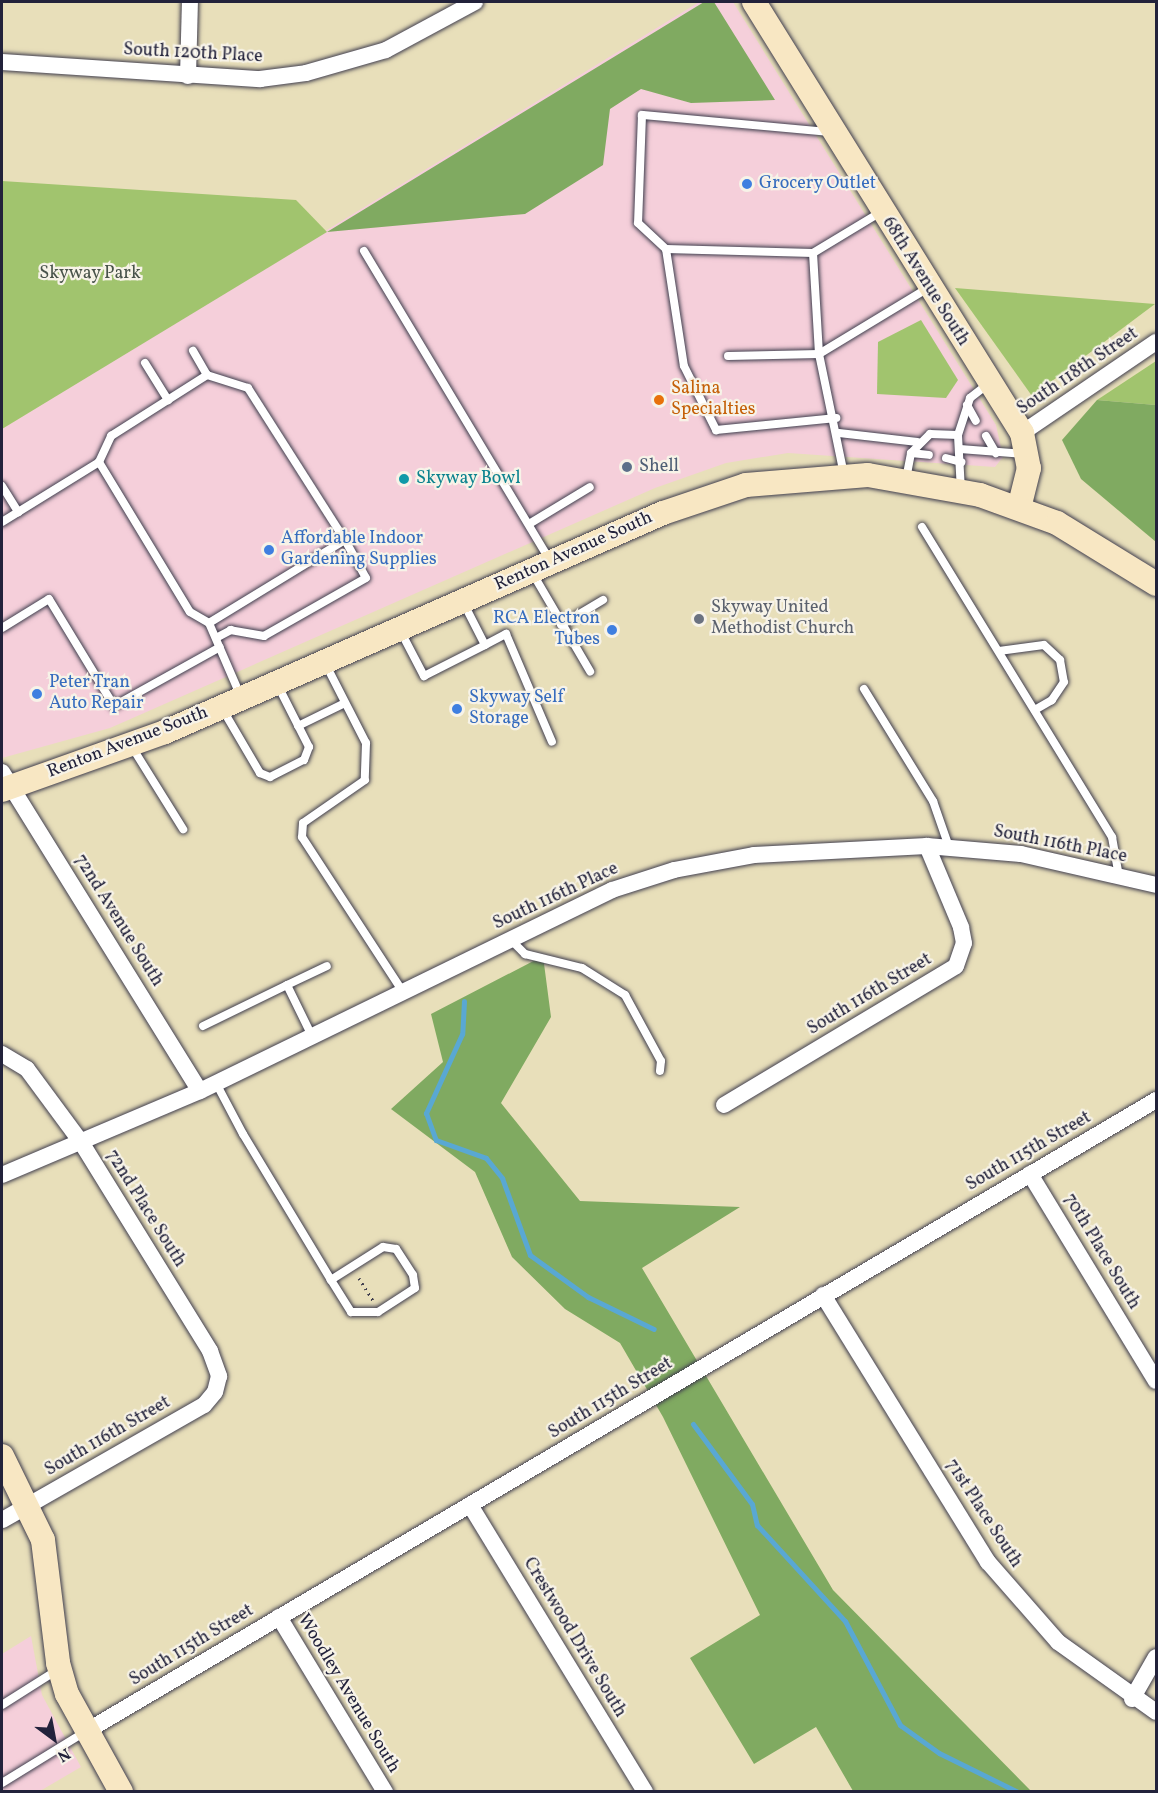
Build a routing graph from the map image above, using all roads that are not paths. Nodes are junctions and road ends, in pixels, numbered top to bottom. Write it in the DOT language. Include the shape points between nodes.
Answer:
graph roads {
  1 [pos="190,2"];
  2 [pos="475,2"];
  3 [pos="754,2"];
  4 [pos="2,62"];
  5 [pos="188,76"];
  6 [pos="833,133"];
  7 [pos="881,212"];
  8 [pos="666,249"];
  9 [pos="364,251"];
  10 [pos="813,253"];
  11 [pos="928,288"];
  12 [pos="1156,342"];
  13 [pos="193,351"];
  14 [pos="819,354"];
  15 [pos="728,356"];
  16 [pos="146,363"];
  17 [pos="207,375"];
  18 [pos="989,383"];
  19 [pos="168,400"];
  20 [pos="967,405"];
  21 [pos="836,418"];
  22 [pos="976,422"];
  23 [pos="839,433"];
  24 [pos="958,435"];
  25 [pos="986,436"];
  26 [pos="917,442"];
  27 [pos="1025,444"];
  28 [pos="960,449"];
  29 [pos="910,453"];
  30 [pos="996,453"];
  31 [pos="929,455"];
  32 [pos="946,458"];
  33 [pos="99,462"];
  34 [pos="962,462"];
  35 [pos="844,475"];
  36 [pos="906,479"];
  37 [pos="2,486"];
  38 [pos="590,487"];
  39 [pos="961,490"];
  40 [pos="1019,508"];
  41 [pos="18,512"];
  42 [pos="2,522"];
  43 [pos="529,524"];
  44 [pos="922,527"];
  45 [pos="345,540"];
  46 [pos="541,567"];
  47 [pos="1156,584"];
  48 [pos="603,600"];
  49 [pos="463,601"];
  50 [pos="209,623"];
  51 [pos="561,625"];
  52 [pos="2,628"];
  53 [pos="400,629"];
  54 [pos="216,638"];
  55 [pos="485,645"];
  56 [pos="220,647"];
  57 [pos="999,651"];
  58 [pos="324,662"];
  59 [pos="590,671"];
  60 [pos="276,683"];
  61 [pos="864,689"];
  62 [pos="231,703"];
  63 [pos="345,703"];
  64 [pos="1035,710"];
  65 [pos="298,726"];
  66 [pos="552,741"];
  67 [pos="131,744"];
  68 [pos="5,783"];
  69 [pos="183,829"];
  70 [pos="927,846"];
  71 [pos="949,847"];
  72 [pos="1119,876"];
  73 [pos="1156,885"];
  74 [pos="511,940"];
  75 [pos="327,966"];
  76 [pos="287,985"];
  77 [pos="403,992"];
  78 [pos="203,1026"];
  79 [pos="312,1036"];
  80 [pos="2,1054"];
  81 [pos="660,1071"];
  82 [pos="216,1083"];
  83 [pos="200,1091"];
  84 [pos="1156,1100"];
  85 [pos="724,1105"];
  86 [pos="81,1142"];
  87 [pos="1030,1174"];
  88 [pos="2,1175"];
  89 [pos="331,1280"];
  90 [pos="824,1295"];
  91 [pos="219,1376"];
  92 [pos="1156,1381"];
  93 [pos="2,1456"];
  94 [pos="29,1504"];
  95 [pos="470,1505"];
  96 [pos="2,1520"];
  97 [pos="279,1617"];
  98 [pos="1156,1657"];
  99 [pos="59,1669"];
  100 [pos="1132,1699"];
  101 [pos="2,1705"];
  102 [pos="1156,1712"];
  103 [pos="85,1732"];
  104 [pos="2,1783"];
  105 [pos="121,1791"];
  106 [pos="384,1791"];
  107 [pos="645,1791"];
  1 -- 5 [label="street"];
  2 -- 5 [label="street, South 120th Place" via="416,36 352,63 260,79"];
  3 -- 6 [label="main road, 68th Avenue South"];
  4 -- 5 [label="street, South 120th Place"];
  6 -- 7 [label="main road, 68th Avenue South"];
  6 -- 8 [label="lane" via="642,115 638,223"];
  7 -- 10 [label="lane"];
  7 -- 11 [label="main road, 68th Avenue South"];
  8 -- 10 [label="lane"];
  8 -- 21 [label="lane" via="684,366 716,430"];
  9 -- 43 [label="lane"];
  10 -- 14 [label="lane"];
  11 -- 14 [label="lane"];
  11 -- 18 [label="main road, 68th Avenue South"];
  12 -- 27 [label="street, South 118th Street"];
  13 -- 17 [label="lane"];
  14 -- 15 [label="lane"];
  14 -- 21 [label="lane"];
  16 -- 19 [label="lane"];
  17 -- 19 [label="lane"];
  17 -- 45 [label="lane" via="248,388"];
  18 -- 20 [label="lane"];
  18 -- 27 [label="main road, 68th Avenue South"];
  19 -- 33 [label="lane" via="111,436"];
  20 -- 22 [label="lane"];
  20 -- 24 [label="lane"];
  21 -- 23 [label="lane"];
  23 -- 26 [label="lane"];
  23 -- 35 [label="lane"];
  24 -- 26 [label="lane" via="930,434"];
  24 -- 28 [label="lane"];
  25 -- 30 [label="lane"];
  26 -- 29 [label="lane"];
  27 -- 30 [label="lane"];
  27 -- 40 [label="main road"];
  28 -- 30 [label="lane"];
  28 -- 34 [label="lane"];
  29 -- 31 [label="lane"];
  29 -- 36 [label="lane"];
  32 -- 34 [label="lane"];
  33 -- 41 [label="lane"];
  33 -- 50 [label="lane" via="190,612"];
  34 -- 39 [label="lane"];
  35 -- 36 [label="main road, Renton Avenue South"];
  35 -- 46 [label="main road, Renton Avenue South" via="706,495"];
  36 -- 39 [label="main road, Renton Avenue South"];
  37 -- 41 [label="lane"];
  38 -- 43 [label="lane"];
  39 -- 40 [label="main road, Renton Avenue South"];
  40 -- 47 [label="main road, Renton Avenue South" via="1058,523"];
  41 -- 42 [label="lane"];
  43 -- 46 [label="lane"];
  44 -- 57 [label="lane"];
  45 -- 50 [label="lane"];
  45 -- 54 [label="lane" via="366,578 264,636 231,630"];
  46 -- 49 [label="main road, Renton Avenue South"];
  46 -- 51 [label="lane"];
  48 -- 51 [label="lane"];
  49 -- 53 [label="main road, Renton Avenue South"];
  49 -- 55 [label="lane"];
  50 -- 54 [label="lane"];
  51 -- 59 [label="lane"];
  52 -- 56 [label="lane" via="49,599 114,706"];
  53 -- 55 [label="lane" via="424,676"];
  53 -- 58 [label="main road, Renton Avenue South"];
  54 -- 56 [label="lane"];
  55 -- 66 [label="lane" via="506,634"];
  56 -- 62 [label="lane"];
  57 -- 64 [label="lane"];
  57 -- 64 [label="lane" via="1044,645 1060,660 1064,682 1052,700"];
  58 -- 60 [label="main road, Renton Avenue South"];
  58 -- 63 [label="lane"];
  60 -- 62 [label="main road, Renton Avenue South"];
  60 -- 65 [label="lane"];
  61 -- 71 [label="lane" via="933,801"];
  62 -- 65 [label="lane" via="260,773 270,777 304,760 309,747"];
  62 -- 67 [label="main road, Renton Avenue South"];
  63 -- 65 [label="lane"];
  63 -- 77 [label="lane" via="366,743 365,780 303,824 302,837"];
  64 -- 72 [label="lane" via="1112,837"];
  67 -- 68 [label="main road, Renton Avenue South"];
  67 -- 69 [label="lane"];
  68 -- 83 [label="street, 72nd Avenue South"];
  70 -- 71 [label="street, South 116th Place"];
  70 -- 74 [label="street, South 116th Place" via="754,855 674,870 612,890"];
  70 -- 85 [label="street, South 116th Street" via="961,927 964,943 956,966"];
  71 -- 72 [label="street, South 116th Place" via="1022,854"];
  72 -- 73 [label="street, South 116th Place"];
  74 -- 77 [label="street, South 116th Place"];
  74 -- 81 [label="lane" via="525,954 582,968 625,995 661,1061"];
  75 -- 76 [label="lane"];
  76 -- 78 [label="lane"];
  76 -- 79 [label="lane"];
  77 -- 79 [label="street, South 116th Place"];
  79 -- 82 [label="street, South 116th Place"];
  80 -- 86 [label="street, 72nd Place South" via="27,1069"];
  82 -- 83 [label="street, South 116th Place"];
  82 -- 89 [label="lane"];
  83 -- 86 [label="street, South 116th Place"];
  84 -- 87 [label="street, South 115th Street"];
  86 -- 88 [label="street, South 116th Place"];
  86 -- 91 [label="street, 72nd Place South" via="210,1351"];
  87 -- 90 [label="street, South 115th Street"];
  87 -- 92 [label="street, 70th Place South"];
  89 -- 89 [label="lane" via="351,1312 366,1316 415,1288 413,1275 396,1249 383,1247"];
  90 -- 95 [label="street, South 115th Street"];
  90 -- 100 [label="street, 71st Place South" via="988,1562 1058,1642"];
  91 -- 94 [label="street, South 116th Street" via="215,1392 204,1405"];
  93 -- 94 [label="main road"];
  94 -- 96 [label="street, South 116th Street"];
  94 -- 99 [label="main road" via="43,1540 54,1594"];
  95 -- 97 [label="street, South 115th Street"];
  95 -- 107 [label="street, Crestwood Drive South"];
  97 -- 103 [label="street, South 115th Street"];
  97 -- 106 [label="street, Woodley Avenue South"];
  98 -- 100 [label="street"];
  99 -- 101 [label="lane"];
  99 -- 103 [label="main road"];
  100 -- 102 [label="street, 71st Place South"];
  103 -- 104 [label="lane"];
  103 -- 105 [label="main road"];
}
